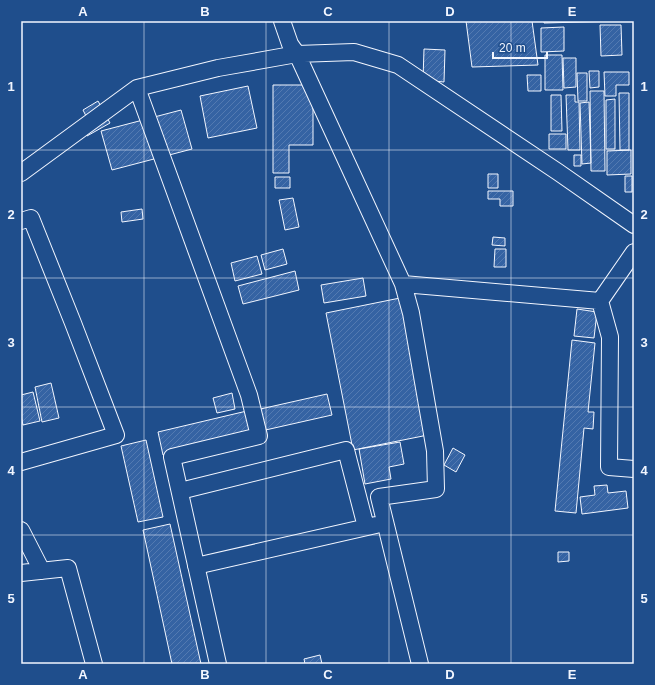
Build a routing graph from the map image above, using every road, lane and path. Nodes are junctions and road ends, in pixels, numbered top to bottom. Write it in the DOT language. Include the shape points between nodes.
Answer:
graph roads {
  1 [pos="282,21"];
  2 [pos="297,54"];
  3 [pos="137,88"];
  4 [pos="21,172"];
  5 [pos="21,221"];
  6 [pos="634,225"];
  7 [pos="634,252"];
  8 [pos="403,284"];
  9 [pos="600,301"];
  10 [pos="21,462"];
  11 [pos="634,469"];
  12 [pos="180,491"];
  13 [pos="386,522"];
  14 [pos="366,527"];
  15 [pos="21,530"];
  16 [pos="196,566"];
  17 [pos="42,571"];
  18 [pos="21,573"];
  19 [pos="94,664"];
  20 [pos="218,664"];
  21 [pos="420,664"];
  1 -- 2 [label="street" via="290,44"];
  2 -- 3 [label="street" via="218,68"];
  2 -- 6 [label="street" via="354,52 398,64"];
  2 -- 8 [label="street"];
  3 -- 4 [label="street"];
  3 -- 12 [label="street" via="250,395 259,436 172,457"];
  5 -- 10 [label="street" via="31,218 116,436"];
  7 -- 9 [label="street"];
  8 -- 9 [label="street"];
  8 -- 13 [label="street" via="435,451 436,489 379,497"];
  9 -- 11 [label="street" via="610,337 609,468"];
  12 -- 14 [label="street" via="346,450"];
  12 -- 16 [label="street"];
  13 -- 14 [label="street"];
  13 -- 21 [label="street"];
  14 -- 16 [label="street"];
  15 -- 17 [label="street"];
  16 -- 20 [label="street"];
  17 -- 18 [label="street"];
  17 -- 19 [label="street" via="68,568"];
}
